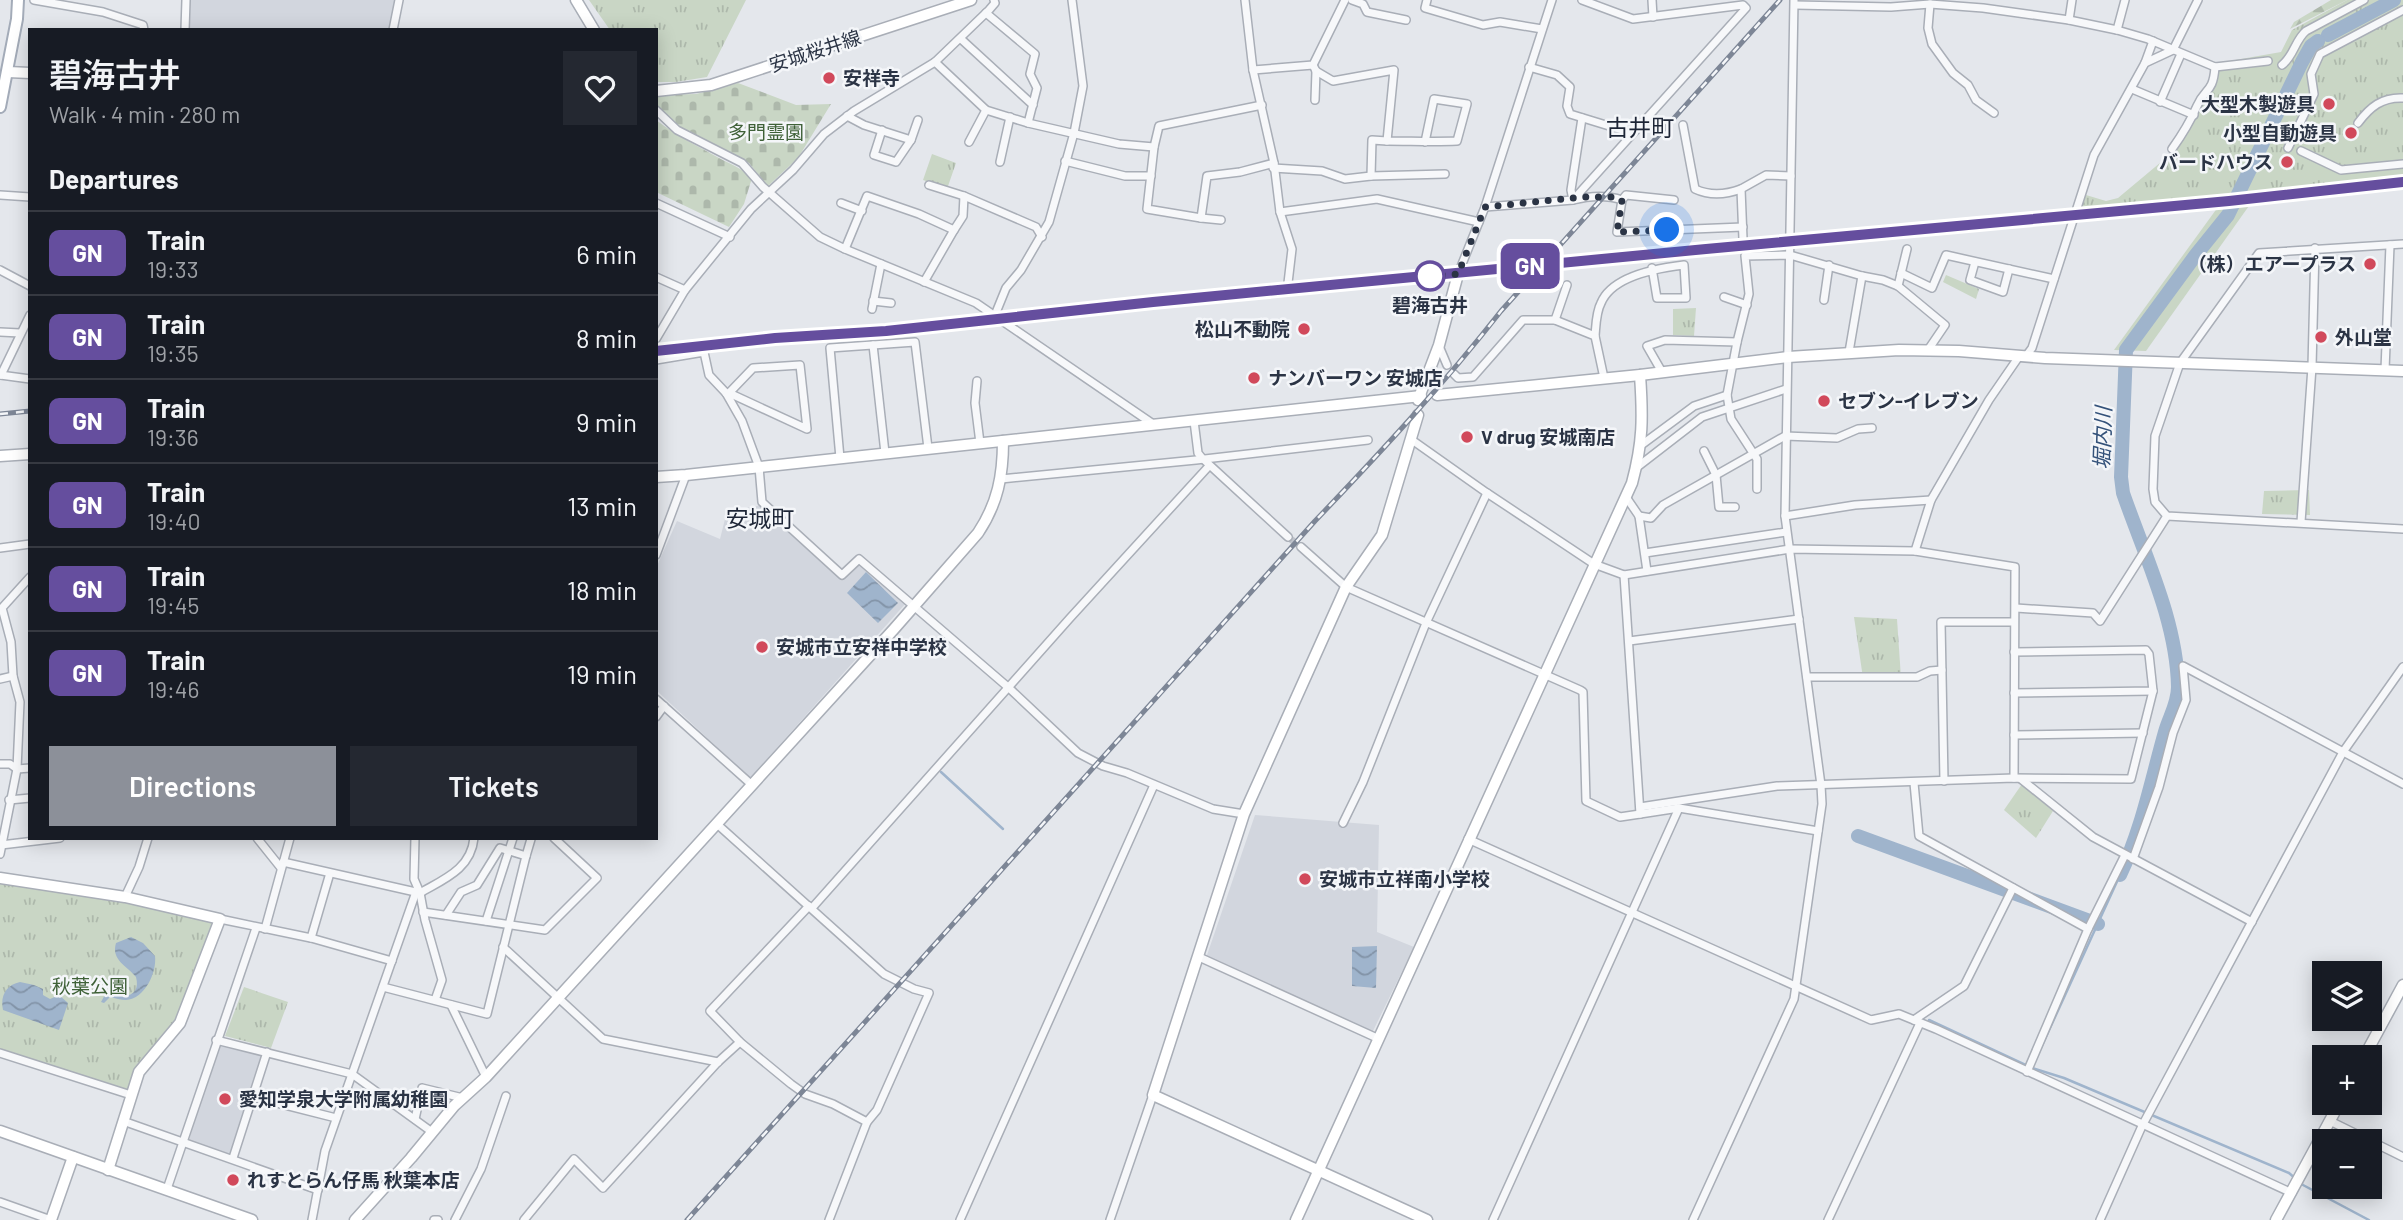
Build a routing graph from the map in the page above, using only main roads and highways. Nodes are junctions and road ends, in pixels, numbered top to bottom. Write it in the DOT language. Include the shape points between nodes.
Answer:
graph roads {
  1 [pos="18,0"];
  2 [pos="4,72"];
  3 [pos="0,107"];
  1 -- 2 [label="main road"];
  2 -- 3 [label="main road"];
}
